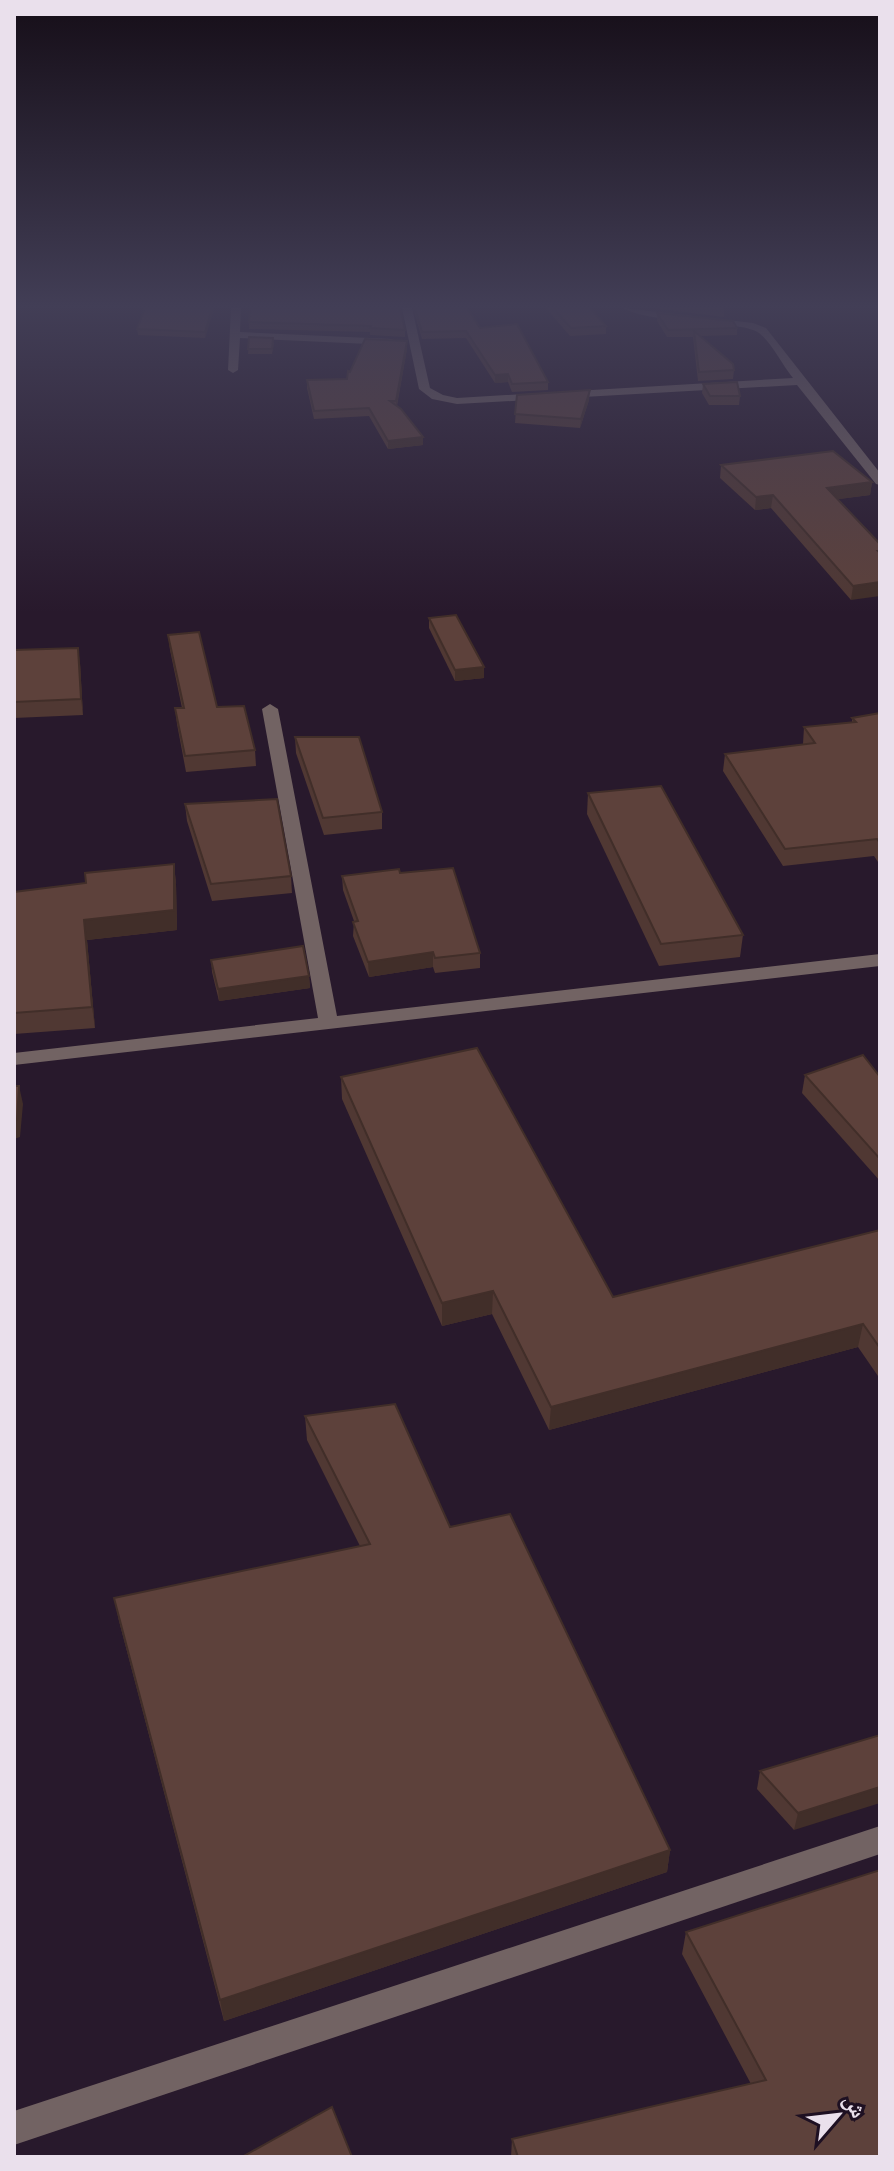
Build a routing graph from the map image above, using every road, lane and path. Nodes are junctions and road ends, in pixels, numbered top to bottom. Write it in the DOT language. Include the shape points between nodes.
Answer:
graph roads {
  1 [pos="823,409"];
  2 [pos="880,481"];
  3 [pos="270,709"];
  4 [pos="880,960"];
  5 [pos="329,1024"];
  6 [pos="14,1059"];
  7 [pos="880,1840"];
  8 [pos="14,2128"];
  1 -- 2 [label="street"];
  3 -- 5 [label="street"];
  4 -- 5 [label="street"];
  5 -- 6 [label="street"];
  7 -- 8 [label="street"];
}
